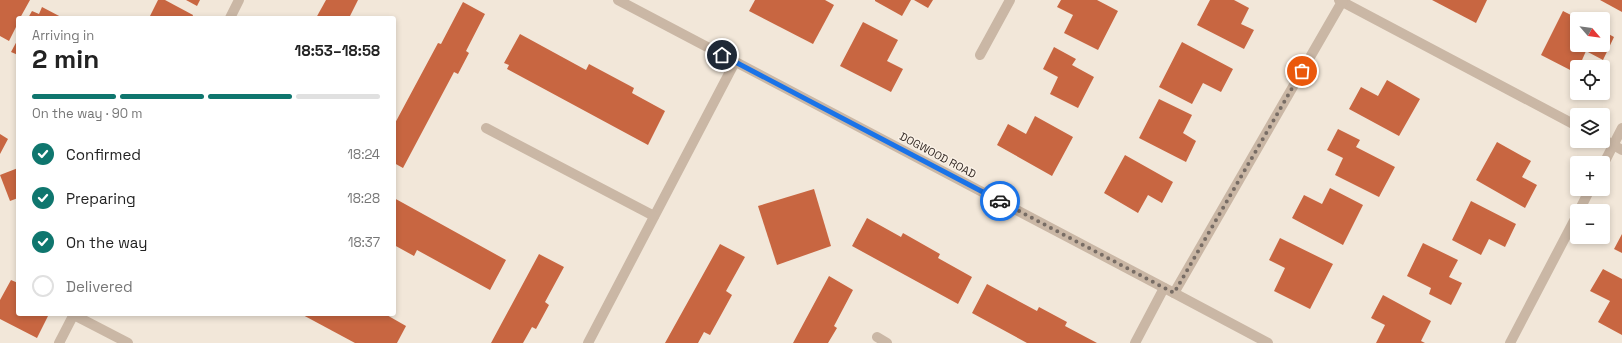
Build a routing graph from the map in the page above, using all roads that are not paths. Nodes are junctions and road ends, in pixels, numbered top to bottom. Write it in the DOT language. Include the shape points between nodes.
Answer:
graph roads {
  1 [pos="239,0"];
  2 [pos="618,0"];
  3 [pos="1010,0"];
  4 [pos="1341,1"];
  5 [pos="231,16"];
  6 [pos="980,55"];
  7 [pos="735,62"];
  8 [pos="1570,122"];
  9 [pos="486,128"];
  10 [pos="1622,128"];
  11 [pos="1618,147"];
  12 [pos="1610,156"];
  13 [pos="654,216"];
  14 [pos="1570,228"];
  15 [pos="1164,288"];
  16 [pos="1174,293"];
  17 [pos="73,316"];
  18 [pos="78,316"];
  19 [pos="877,337"];
  20 [pos="60,343"];
  21 [pos="128,343"];
  22 [pos="588,343"];
  23 [pos="887,343"];
  24 [pos="1135,343"];
  25 [pos="1268,343"];
  26 [pos="1510,343"];
  1 -- 5 [label="street"];
  2 -- 7 [label="street, DOGWOOD ROAD"];
  3 -- 6 [label="street"];
  4 -- 8 [label="street"];
  4 -- 16 [label="street"];
  7 -- 13 [label="street"];
  7 -- 15 [label="street, DOGWOOD ROAD"];
  9 -- 13 [label="street"];
  10 -- 11 [label="street"];
  11 -- 12 [label="street"];
  13 -- 22 [label="street"];
  14 -- 26 [label="street"];
  15 -- 16 [label="street, DOGWOOD ROAD"];
  15 -- 24 [label="street"];
  16 -- 25 [label="street, DOGWOOD ROAD"];
  17 -- 20 [label="street"];
  18 -- 21 [label="street"];
  19 -- 23 [label="street"];
}
